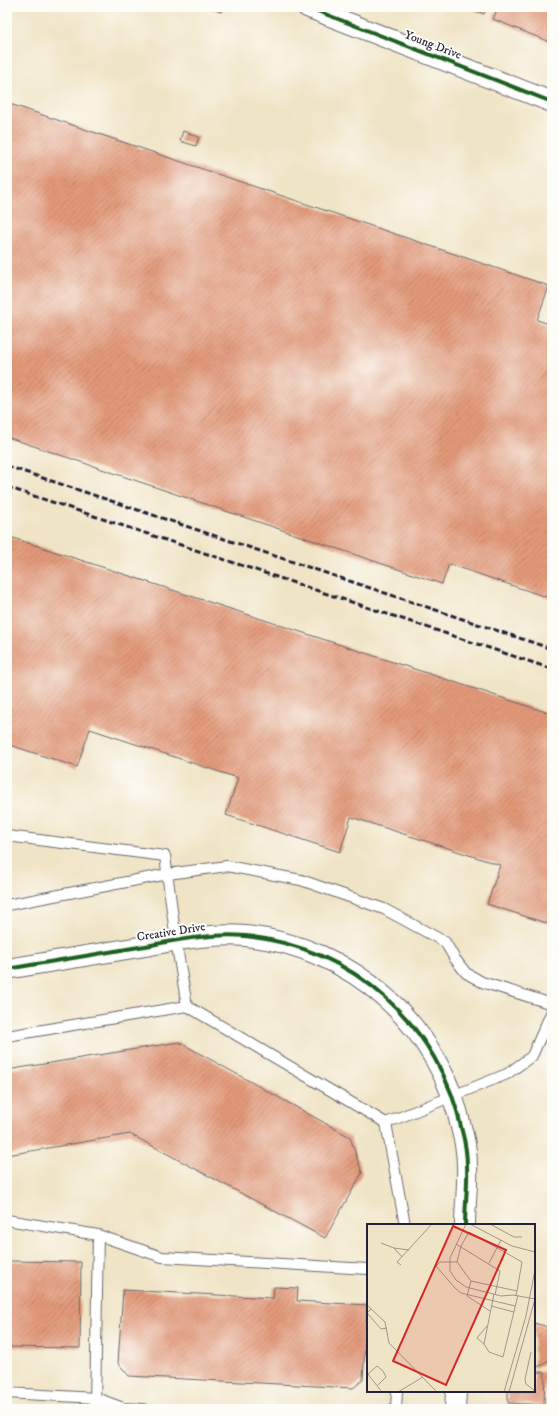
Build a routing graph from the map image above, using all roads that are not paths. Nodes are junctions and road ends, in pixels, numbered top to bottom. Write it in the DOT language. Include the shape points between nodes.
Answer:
graph roads {
  1 [pos="307,7"];
  2 [pos="552,102"];
  3 [pos="7,836"];
  4 [pos="168,874"];
  5 [pos="7,905"];
  6 [pos="176,940"];
  7 [pos="7,969"];
  8 [pos="552,1004"];
  9 [pos="188,1006"];
  10 [pos="552,1011"];
  11 [pos="7,1036"];
  12 [pos="452,1096"];
  13 [pos="386,1123"];
  14 [pos="7,1220"];
  15 [pos="405,1224"];
  16 [pos="464,1224"];
  17 [pos="98,1235"];
  18 [pos="367,1269"];
  19 [pos="397,1392"];
  20 [pos="456,1392"];
  21 [pos="7,1393"];
  22 [pos="96,1398"];
  23 [pos="95,1409"];
  24 [pos="143,1409"];
  25 [pos="396,1409"];
  26 [pos="456,1409"];
  1 -- 2 [label="street, Young Drive"];
  3 -- 4 [label="lane" via="165,856"];
  4 -- 5 [label="lane"];
  4 -- 6 [label="lane"];
  4 -- 8 [label="lane" via="227,866 301,880 384,909 445,942 466,973 482,982"];
  6 -- 7 [label="street, Creative Drive"];
  6 -- 9 [label="lane"];
  6 -- 12 [label="street, Creative Drive" via="206,936 245,936 284,943 323,957 356,974 407,1018 428,1046"];
  9 -- 11 [label="lane"];
  9 -- 13 [label="lane"];
  10 -- 12 [label="lane" via="532,1056 506,1074"];
  12 -- 13 [label="lane"];
  12 -- 16 [label="street, Creative Drive" via="462,1131 467,1166"];
  13 -- 15 [label="lane"];
  14 -- 17 [label="lane"];
  17 -- 18 [label="lane" via="162,1257"];
  17 -- 22 [label="lane"];
  19 -- 25 [label="lane"];
  20 -- 26 [label="street"];
  21 -- 22 [label="lane"];
  22 -- 23 [label="lane"];
  22 -- 24 [label="lane" via="123,1408"];
}
